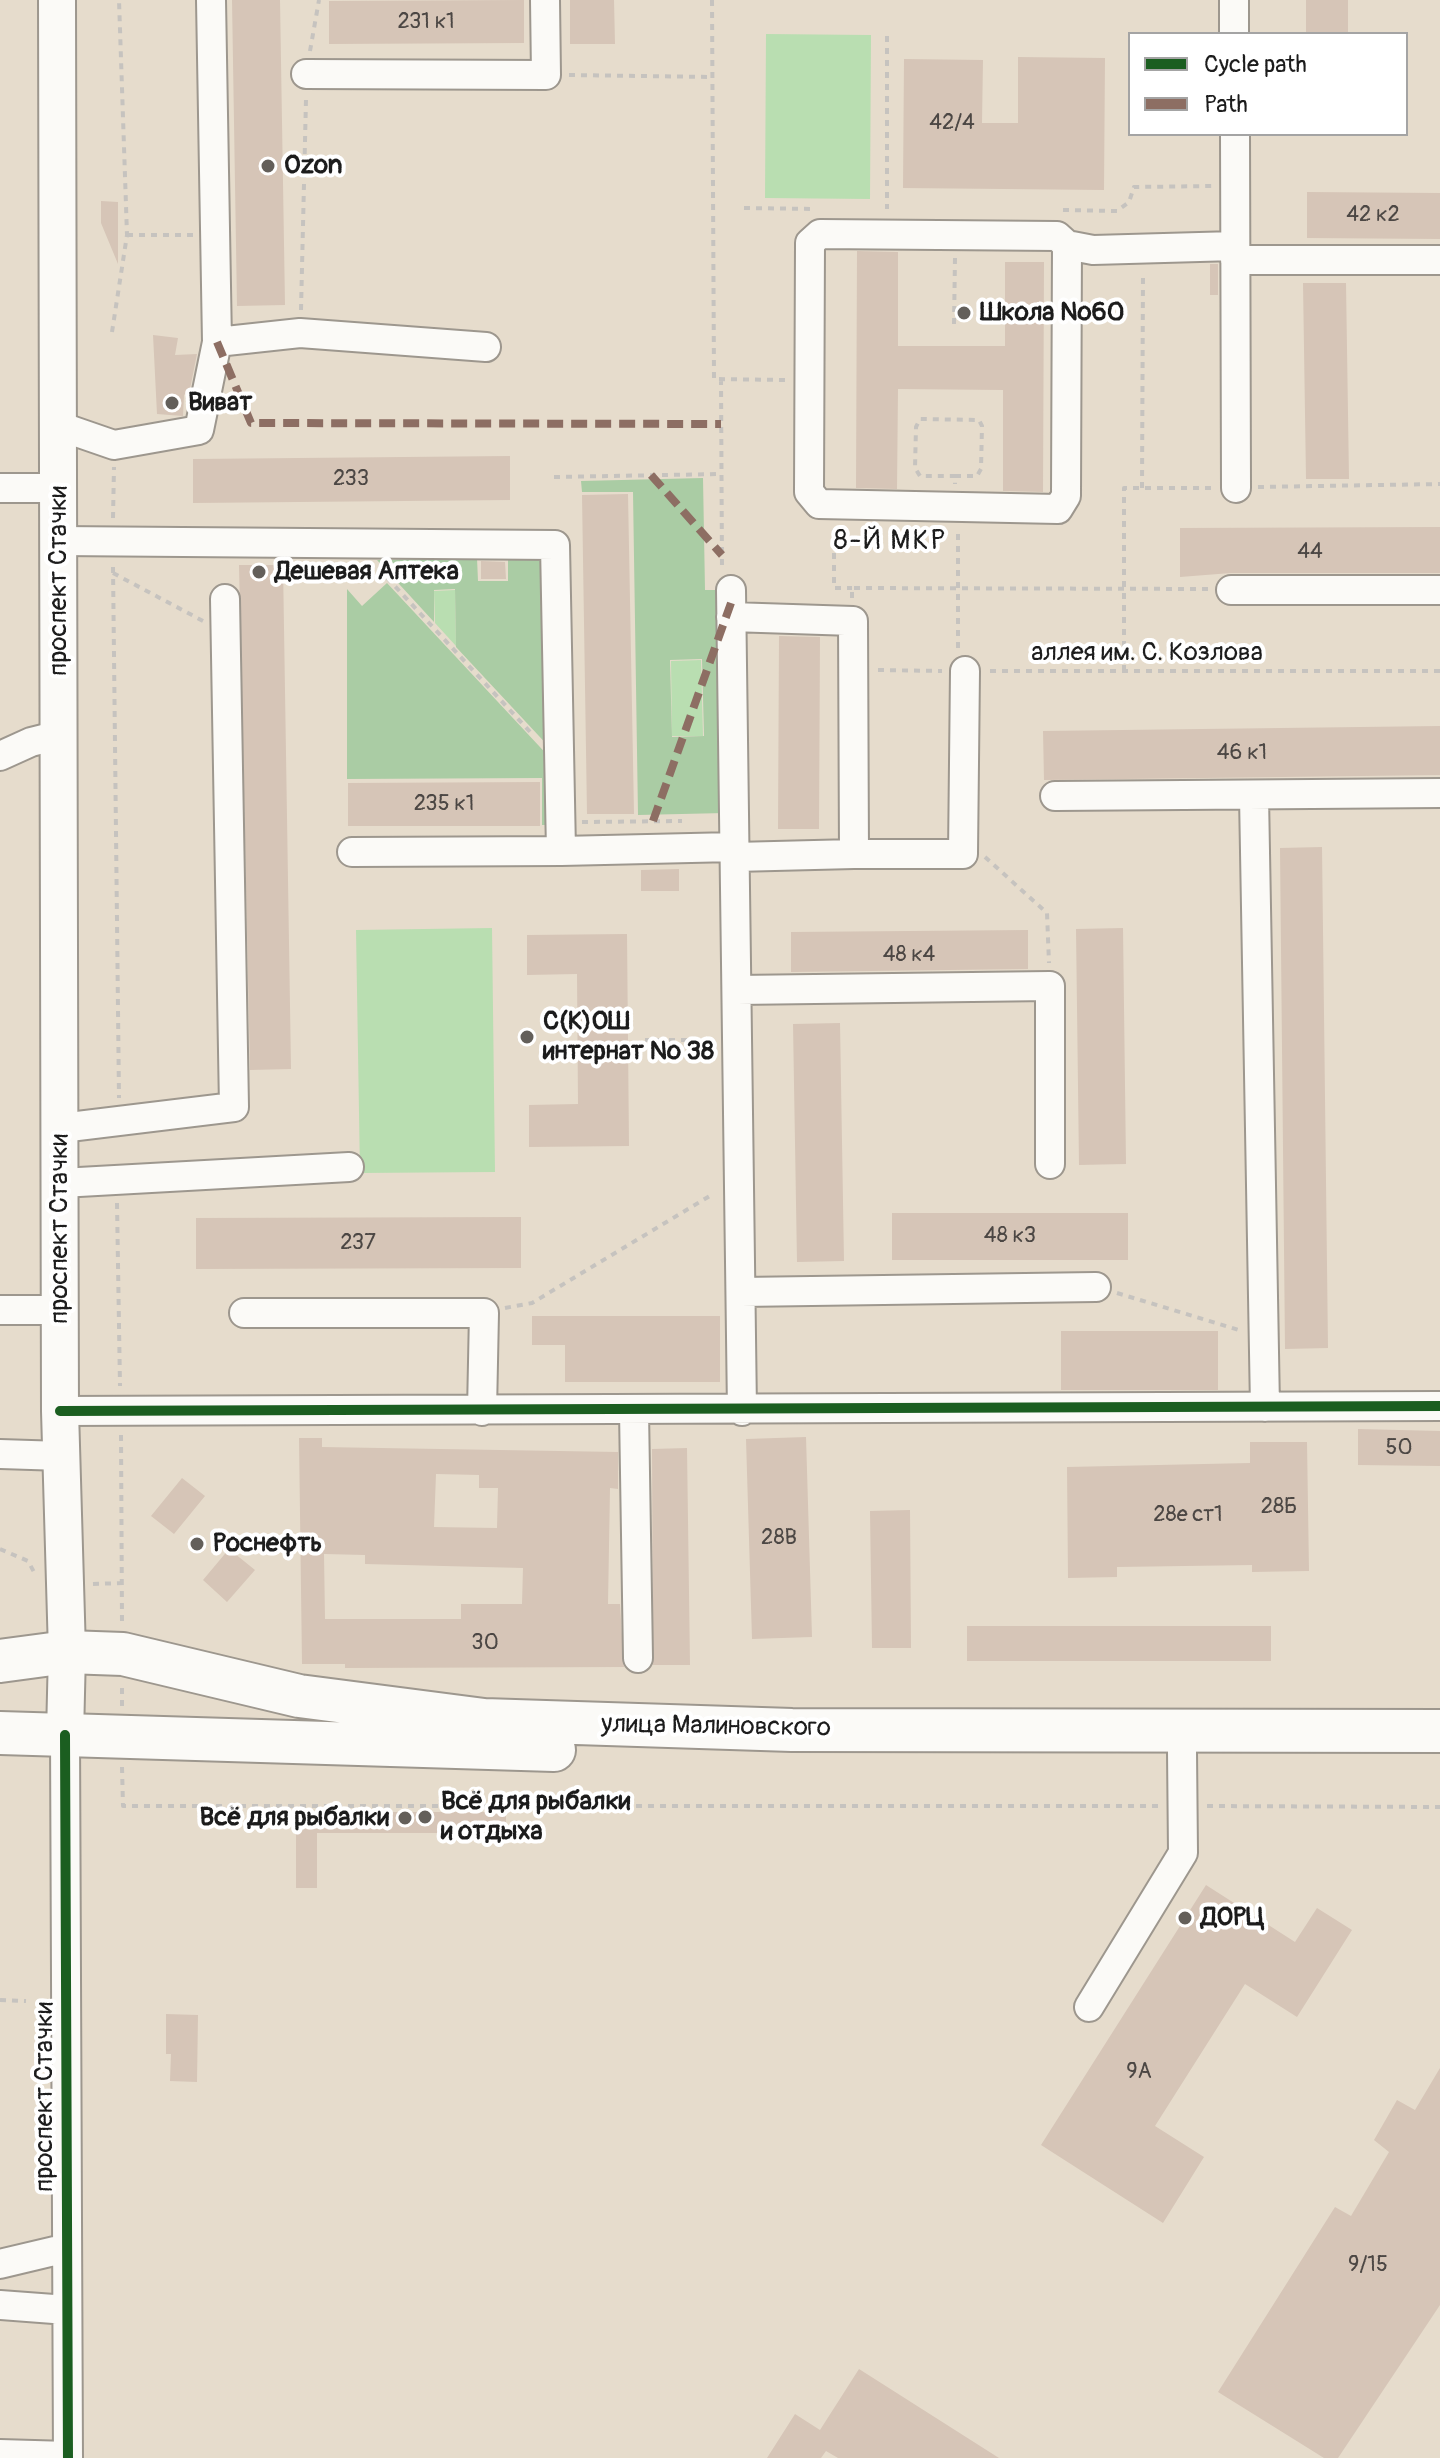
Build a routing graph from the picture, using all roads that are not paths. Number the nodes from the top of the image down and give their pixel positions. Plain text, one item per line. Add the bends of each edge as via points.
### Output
1 (57, 0) edge
2 (211, 0) edge
3 (545, 0) edge
4 (1234, 0) edge
5 (1234, 32) edge
6 (306, 74) road end
7 (1235, 136) edge
8 (1067, 245) junction
9 (1235, 253) junction
10 (1440, 260) edge
11 (217, 342) junction
12 (486, 347) dead end
13 (59, 426) junction
14 (0, 488) edge
15 (59, 488) junction
16 (1236, 488) road end
17 (59, 541) junction
18 (1231, 590) road end
19 (1440, 590) edge
20 (225, 599) dead end
21 (965, 671) road end
22 (59, 735) junction
23 (0, 756) edge
24 (1440, 793) edge
25 (1055, 796) dead end
26 (1254, 796) junction
27 (560, 837) junction
28 (734, 841) junction
29 (352, 852) dead end
30 (854, 854) junction
31 (737, 990) junction
32 (61, 1128) junction
33 (1050, 1164) dead end
34 (349, 1167) dead end
35 (61, 1183) junction
36 (1096, 1287) road end
37 (741, 1292) junction
38 (0, 1310) edge
39 (60, 1310) junction
40 (244, 1313) dead end
41 (1440, 1406) edge
42 (1265, 1407) junction
43 (60, 1411) junction
44 (482, 1411) junction
45 (634, 1411) junction
46 (742, 1411) junction
47 (0, 1454) edge
48 (62, 1456) junction
49 (67, 1652) junction
50 (638, 1658) dead end
51 (0, 1661) edge
52 (1440, 1731) edge
53 (0, 1733) edge
54 (65, 1735) junction
55 (1182, 1751) junction
56 (1440, 1756) edge
57 (1089, 2007) dead end
58 (67, 2248) junction
59 (0, 2264) edge
60 (0, 2305) edge
61 (67, 2310) junction
62 (0, 2454) edge
63 (68, 2457) edge

1 - 13 main road, проспект Стачки
2 - 11 street
3 - 6 street via 546,75
4 - 5 street
7 - 9 street
8 - 8 street via 1066,496 1058,509 819,504 809,492 810,243 820,234 1057,236
8 - 9 street
9 - 10 street
9 - 16 street
11 - 12 street via 300,333
11 - 13 street via 199,430 114,445
13 - 15 main road, проспект Стачки
14 - 15 street
15 - 17 main road, проспект Стачки
17 - 22 main road, проспект Стачки
17 - 27 street via 555,545
18 - 19 street
20 - 32 street via 234,1107
21 - 30 street via 963,854
22 - 23 street
22 - 32 main road, проспект Стачки
24 - 26 street
25 - 26 street
26 - 42 street
27 - 28 street
27 - 29 street
28 - 30 street
28 - 30 street via 731,603 853,621
28 - 31 street
31 - 33 street via 1050,986
31 - 37 street
32 - 35 main road, проспект Стачки
34 - 35 street
35 - 39 main road, проспект Стачки
36 - 37 street
37 - 46 street
38 - 39 street
39 - 43 main road, проспект Стачки
40 - 44 street via 484,1313
41 - 42 street
42 - 46 street
43 - 44 street
43 - 48 main road, проспект Стачки
44 - 45 street
45 - 46 street
45 - 50 street
47 - 48 street
48 - 49 main road, проспект Стачки
49 - 51 highway, улица Малиновского
49 - 52 highway, улица Малиновского via 123,1654 299,1696 484,1720 792,1730
49 - 54 main road, проспект Стачки
53 - 54 highway, улица Малиновского
54 - 55 highway, улица Малиновского via 484,1750
54 - 58 street, проспект Стачки
55 - 56 highway, улица Малиновского
55 - 57 street via 1183,1853
58 - 59 street
58 - 61 street, проспект Стачки
60 - 61 street
61 - 63 street, проспект Стачки
62 - 63 street

